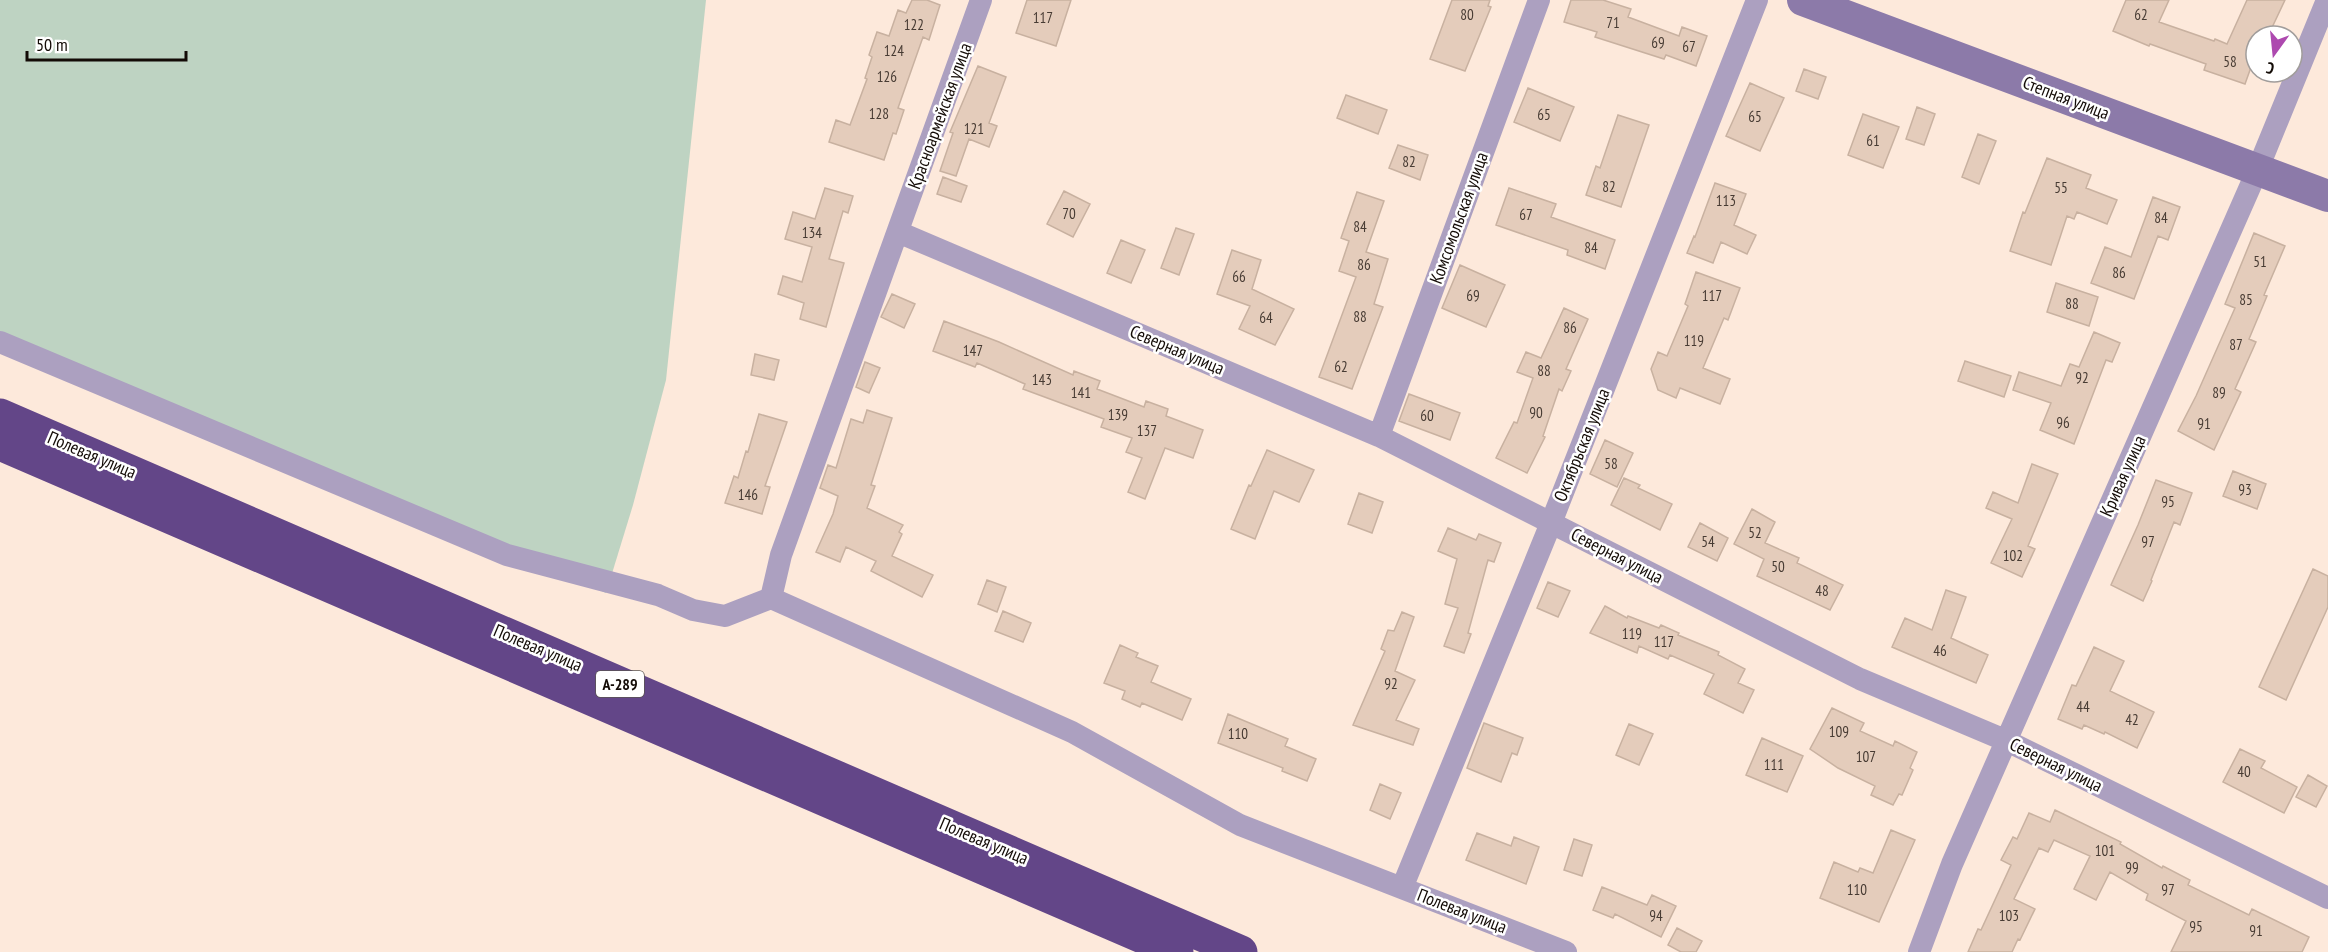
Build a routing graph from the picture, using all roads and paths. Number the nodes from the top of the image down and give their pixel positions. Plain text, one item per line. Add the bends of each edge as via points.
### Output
1 (981, 0) edge
2 (1539, 0) edge
3 (1757, 0) edge
4 (1803, 0) edge
5 (2327, 0) edge
6 (2258, 171) junction
7 (2328, 196) edge
8 (898, 232) junction
9 (0, 342) edge
10 (0, 415) edge
11 (1379, 436) junction
12 (0, 444) edge
13 (1551, 523) junction
14 (771, 598) junction
15 (2007, 741) junction
16 (1402, 888) junction
17 (2328, 898) edge
18 (1177, 952) edge
19 (1241, 952) edge
20 (1566, 952) edge
21 (1919, 952) edge

1 - 8 street, Красноармейская улица
2 - 11 street, Комсомольская улица
3 - 13 street, Октябрьская улица
4 - 6 main road, Степная улица
5 - 6 street, Кривая улица
6 - 7 main road, Степная улица
6 - 15 street, Кривая улица
8 - 11 street, Северная улица
8 - 14 street, Красноармейская улица via 781,555
9 - 14 street via 507,555 725,616
10 - 19 highway, Полевая улица / А-289
11 - 13 street, Северная улица
12 - 18 highway, Полевая улица / А-289
13 - 15 street, Северная улица via 1860,679
13 - 16 street, Октябрьская улица
14 - 16 street, Полевая улица via 1072,732 1240,825
15 - 17 street, Северная улица
15 - 21 street, Кривая улица via 1952,864
16 - 20 street, Полевая улица

